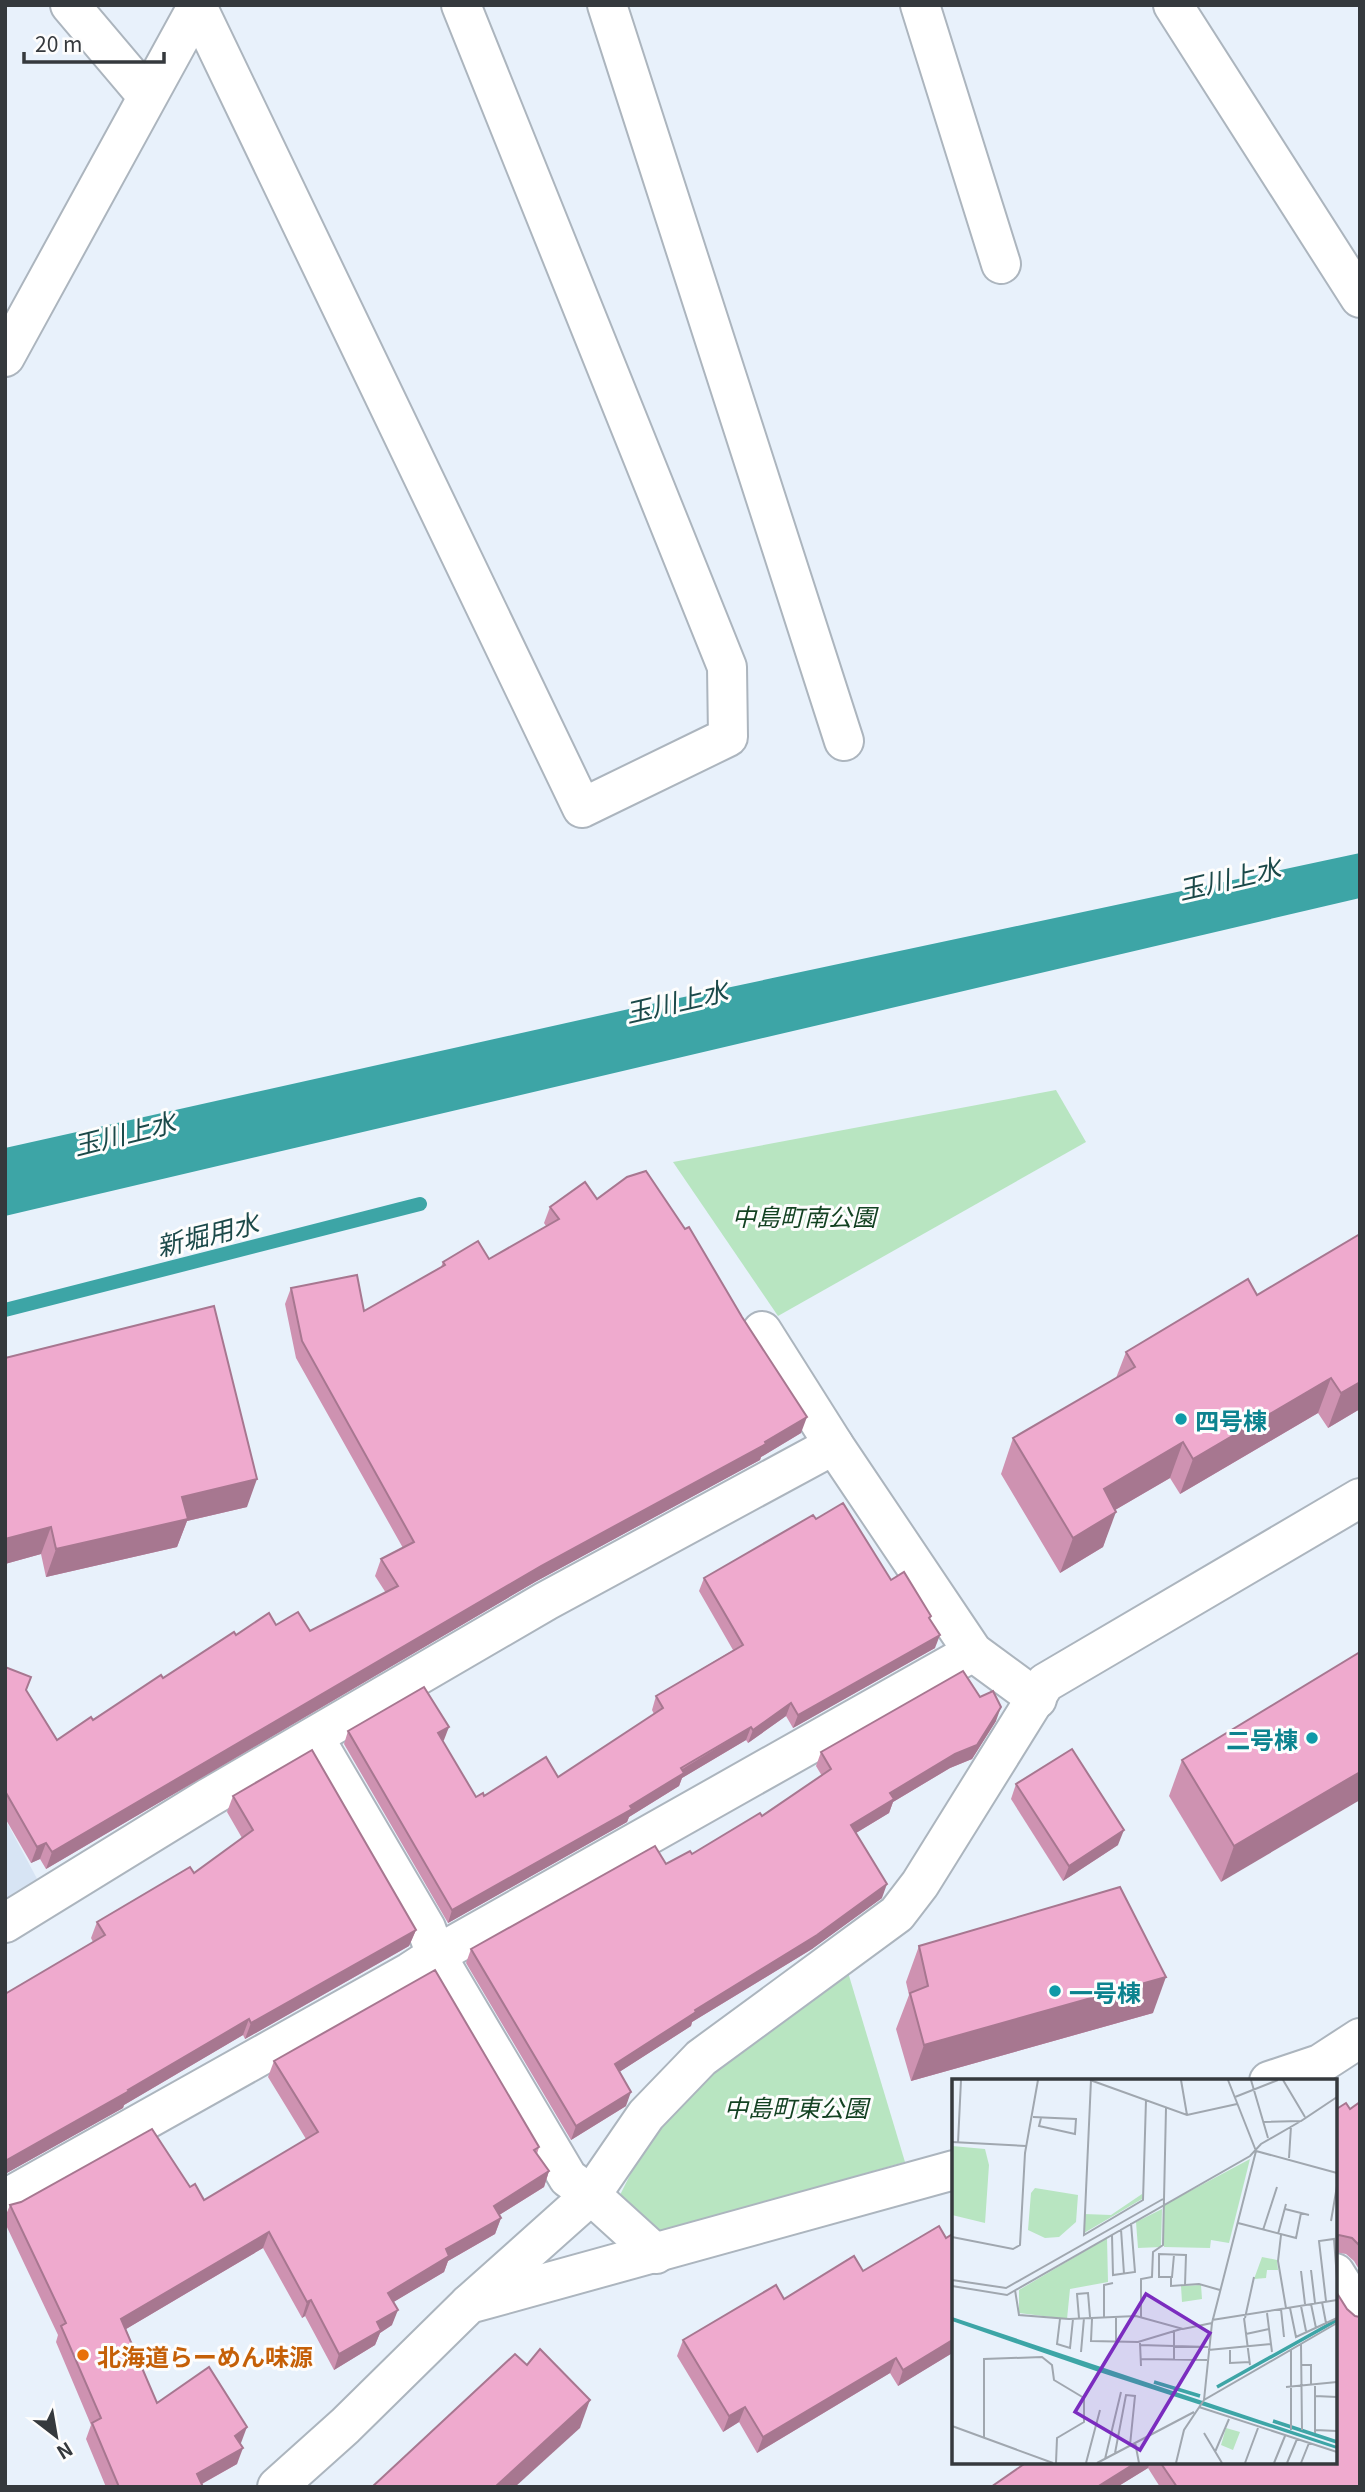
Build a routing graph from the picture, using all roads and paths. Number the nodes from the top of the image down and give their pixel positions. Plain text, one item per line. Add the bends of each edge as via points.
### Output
1 (70, 5) edge
2 (461, 5) edge
3 (607, 5) edge
4 (920, 5) edge
5 (1173, 5) edge
6 (198, 6) edge
7 (147, 96) junction
8 (1001, 264) dead end
9 (1360, 298) edge
10 (5, 356) edge
11 (844, 741) dead end
12 (762, 1331) dead end
13 (834, 1445) junction
14 (1360, 1498) edge
15 (973, 1652) junction
16 (1037, 1699) junction
17 (314, 1737) junction
18 (5, 1923) edge
19 (436, 1955) junction
20 (1360, 2038) edge
21 (1275, 2079) edge
22 (952, 2171) edge
23 (591, 2195) junction
24 (5, 2199) edge
25 (656, 2254) junction
26 (1337, 2276) edge
27 (469, 2304) junction
28 (1360, 2313) edge
29 (277, 2487) edge

1 - 7 street
2 - 6 street via 727,667 728,737 582,808
3 - 11 street
4 - 8 street
5 - 9 street
6 - 7 street
7 - 10 street
12 - 13 street
13 - 15 street
13 - 17 street via 546,1601
14 - 16 street via 1045,1683
15 - 16 street
15 - 19 street
16 - 23 street via 897,1914 701,2058 646,2115
17 - 18 street
17 - 19 street via 426,1928
19 - 23 street via 568,2178
19 - 24 street
20 - 21 street via 1320,2064
22 - 25 street
23 - 25 street
23 - 27 street
25 - 27 street
26 - 28 street
27 - 29 street

